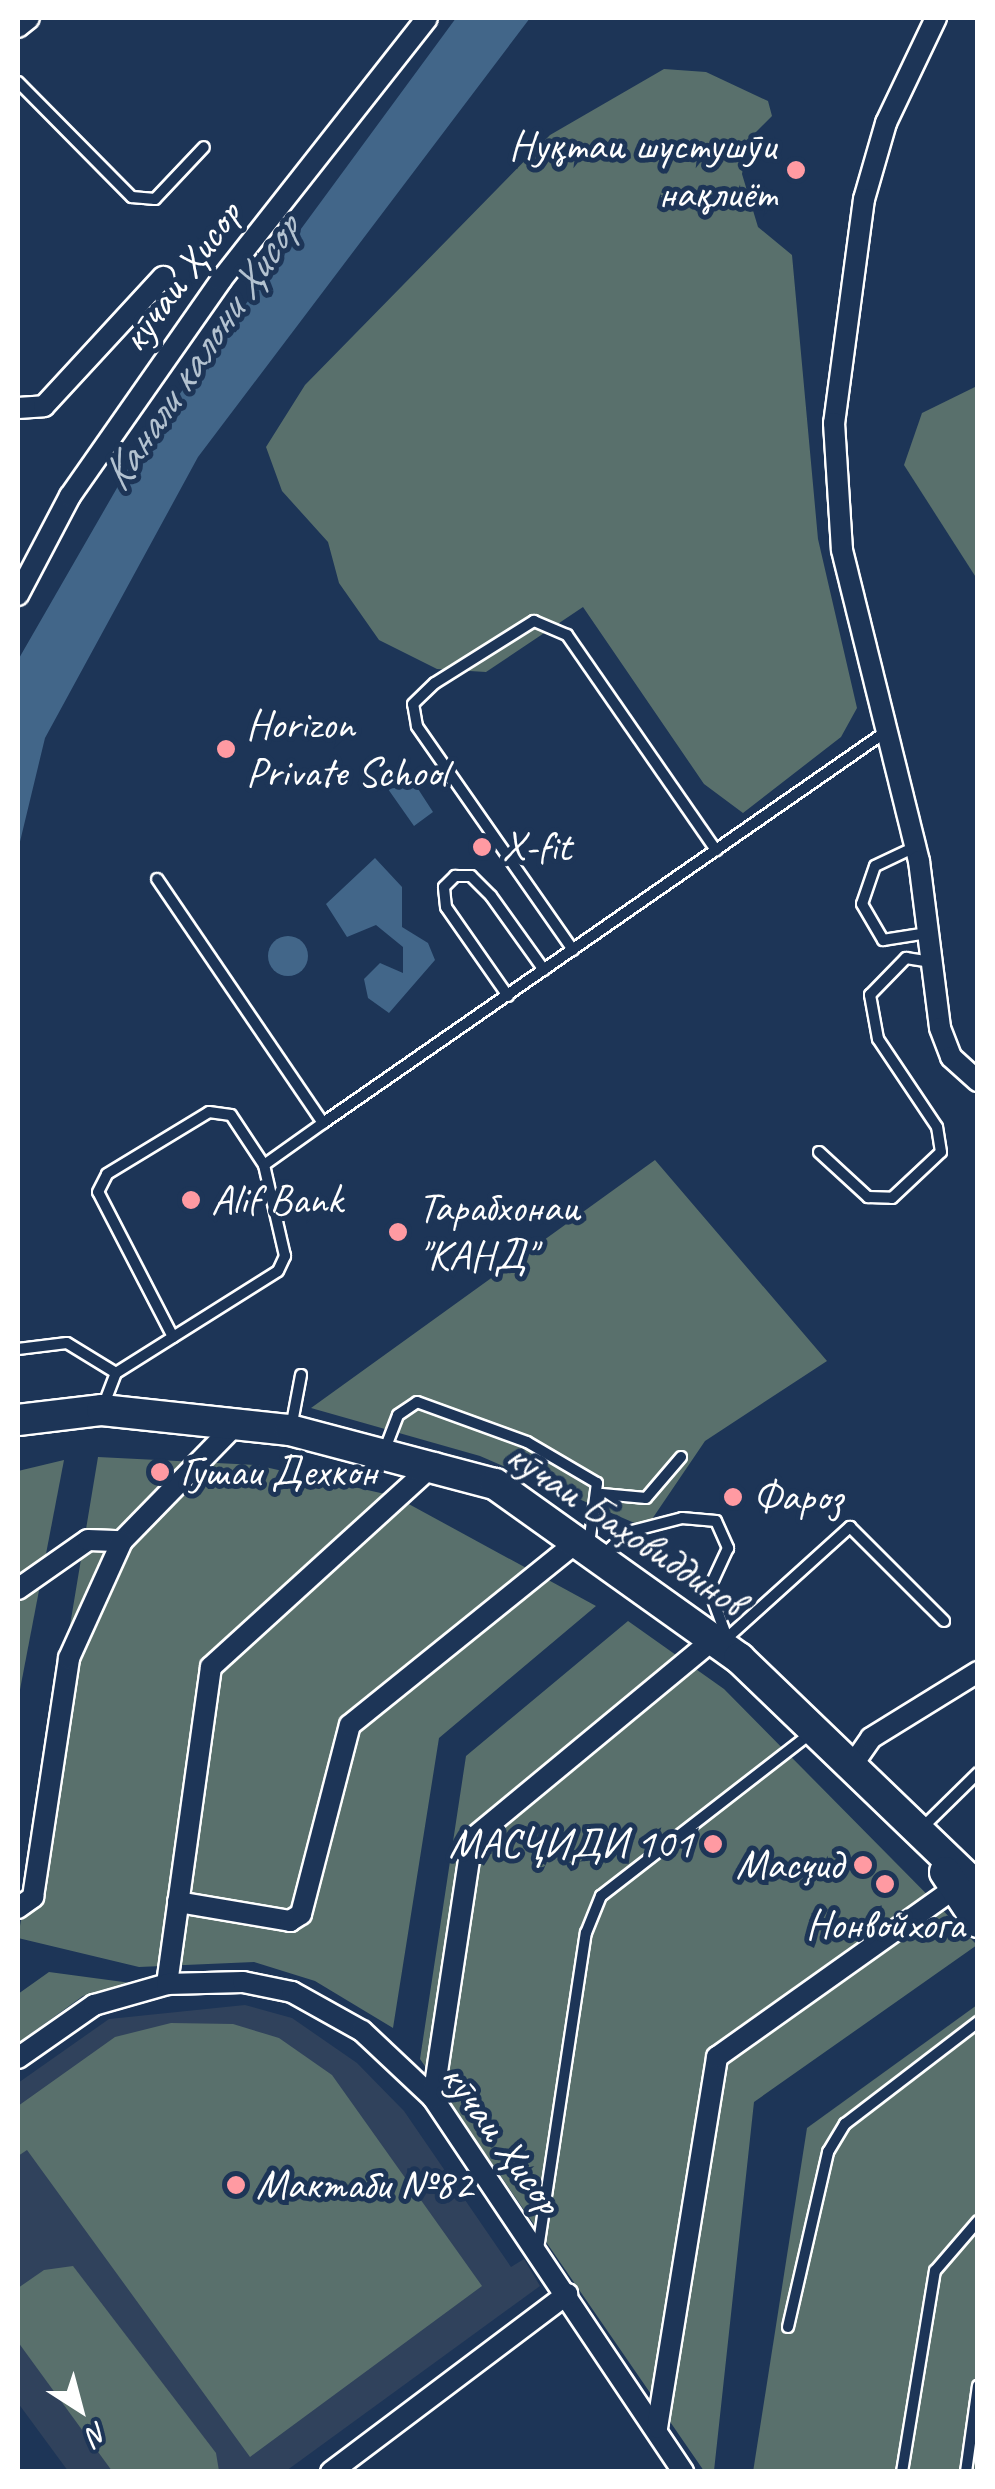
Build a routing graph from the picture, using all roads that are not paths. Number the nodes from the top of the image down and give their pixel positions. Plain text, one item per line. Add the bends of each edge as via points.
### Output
1 (29, 18) edge
2 (428, 18) edge
3 (936, 18) edge
4 (18, 27) edge
5 (18, 82) edge
6 (204, 147) dead end
7 (162, 277) dead end
8 (18, 408) edge
9 (18, 596) edge
10 (884, 733) junction
11 (915, 846) junction
12 (716, 850) junction
13 (157, 879) dead end
14 (928, 933) junction
15 (572, 950) junction
16 (930, 962) junction
17 (544, 970) junction
18 (508, 996) junction
19 (978, 1081) edge
20 (323, 1123) junction
21 (819, 1152) dead end
22 (264, 1165) junction
23 (174, 1338) junction
24 (18, 1349) edge
25 (116, 1373) junction
26 (301, 1375) dead end
27 (102, 1410) junction
28 (18, 1420) edge
29 (236, 1424) junction
30 (290, 1430) junction
31 (384, 1450) junction
32 (682, 1457) dead end
33 (434, 1464) junction
34 (602, 1494) junction
35 (122, 1541) junction
36 (589, 1548) junction
37 (18, 1588) edge
38 (944, 1621) dead end
39 (727, 1645) junction
40 (978, 1672) edge
41 (818, 1728) junction
42 (853, 1764) junction
43 (978, 1773) edge
44 (919, 1832) junction
45 (978, 1865) edge
46 (966, 1888) edge
47 (178, 1902) junction
48 (18, 1908) edge
49 (978, 1922) edge
50 (167, 1984) junction
51 (978, 2022) edge
52 (18, 2058) edge
53 (433, 2098) junction
54 (978, 2221) edge
55 (538, 2251) junction
56 (568, 2294) junction
57 (788, 2327) dead end
58 (978, 2386) edge
59 (658, 2428) junction
60 (331, 2472) edge
61 (683, 2472) edge
62 (902, 2472) edge
63 (966, 2472) edge

1 - 4 street
2 - 9 street, кӯчаи Ҳисор via 221,280 70,496
3 - 10 street via 886,123 864,199 834,423 842,550
5 - 6 lane via 132,198 155,199
7 - 8 street via 44,406
10 - 11 street
10 - 12 lane
11 - 14 street
11 - 14 lane via 875,866 862,904 883,940
12 - 15 lane
12 - 15 lane via 567,635 534,621 435,683 414,704 417,726
13 - 20 lane
14 - 16 street
15 - 17 lane
16 - 19 street via 946,1042
16 - 21 lane via 906,958 870,995 878,1039 938,1127 941,1152 892,1198 868,1197
17 - 18 lane
17 - 18 lane via 491,896 470,876 455,876 446,906
18 - 20 lane
20 - 22 lane
22 - 23 lane via 285,1256 278,1271
22 - 23 lane via 231,1116 208,1112 106,1174 98,1192
23 - 25 lane
24 - 25 lane via 67,1344
25 - 27 lane
26 - 30 lane
27 - 28 street, кӯчаи Баҳовиддинов
27 - 29 street, кӯчаи Баҳовиддинов
29 - 30 street, кӯчаи Баҳовиддинов
29 - 35 street
30 - 31 street, кӯчаи Баҳовиддинов
31 - 33 street, кӯчаи Баҳовиддинов
31 - 34 lane via 398,1415 418,1402 527,1442
32 - 34 lane via 646,1498
33 - 36 street, кӯчаи Баҳовиддинов via 496,1484
33 - 47 street via 211,1667
34 - 36 lane
35 - 37 street via 88,1540
35 - 48 street via 69,1658 33,1897
36 - 39 street, кӯчаи Баҳовиддинов
36 - 39 lane via 682,1518 716,1522 728,1548 709,1590
36 - 47 street via 350,1724 302,1914 290,1921
38 - 39 lane via 850,1527
39 - 41 street, кӯчаи Баҳовиддинов
39 - 53 street via 472,1839
40 - 42 street via 871,1738
41 - 42 street, кӯчаи Баҳовиддинов
41 - 55 lane via 601,1896 586,1933
42 - 44 street, кӯчаи Баҳовиддинов
43 - 44 lane
44 - 45 street
44 - 46 street
46 - 49 street
46 - 59 street via 717,2057
47 - 50 street
50 - 52 street, кӯчаи Ҳисор via 94,2006
50 - 53 street, кӯчаи Ҳисор via 243,1982 292,1992 362,2031
51 - 57 lane via 846,2124 828,2152
53 - 55 street, кӯчаи Ҳисор
54 - 62 lane via 935,2272
55 - 56 street, кӯчаи Ҳисор
56 - 59 street, кӯчаи Ҳисор
56 - 60 street
58 - 63 lane
59 - 61 street, кӯчаи Ҳисор

